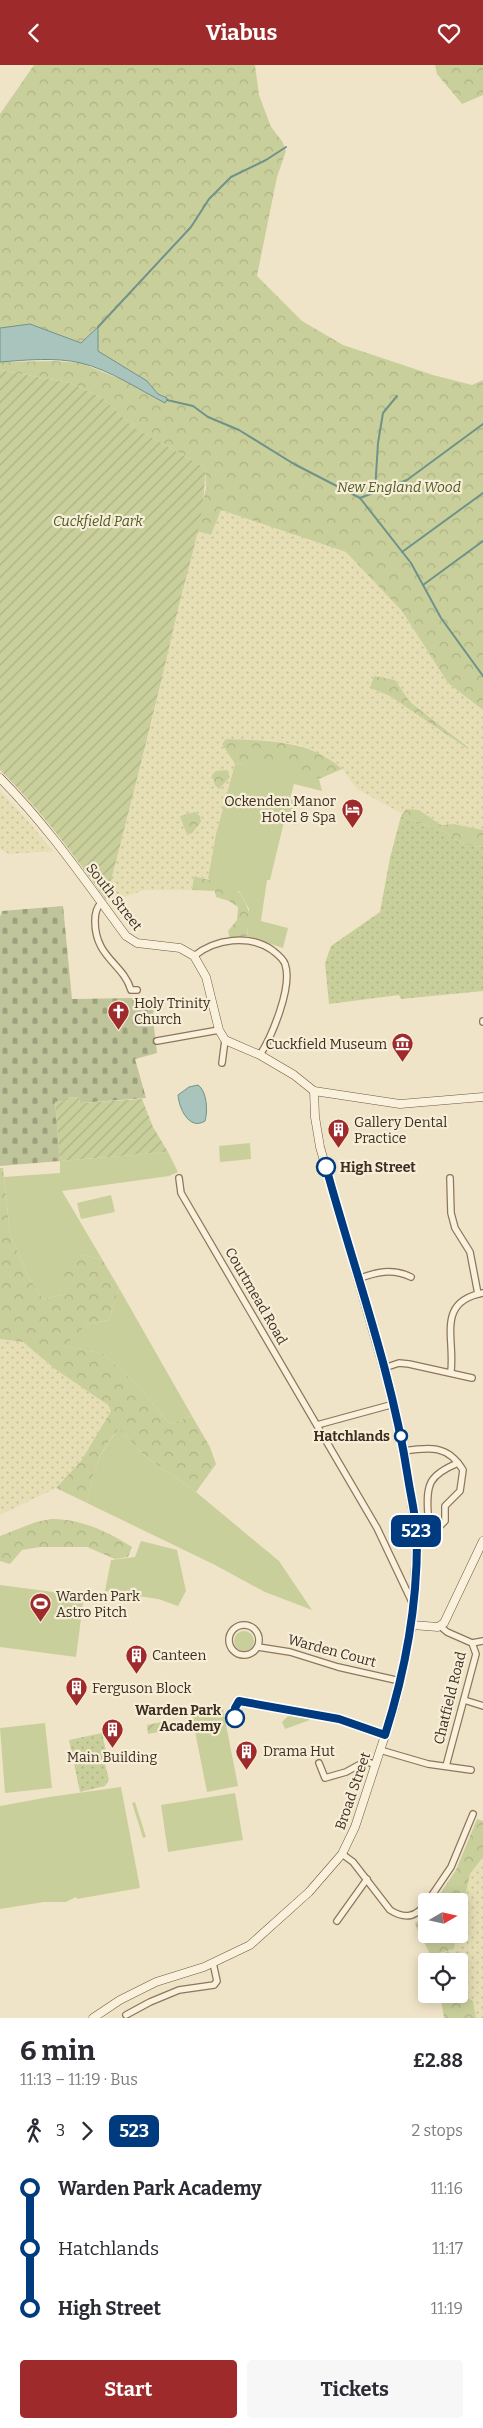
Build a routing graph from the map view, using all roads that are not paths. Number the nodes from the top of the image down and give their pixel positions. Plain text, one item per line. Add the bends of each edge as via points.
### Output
1 (0, 778) edge
2 (101, 903) junction
3 (194, 956) junction
4 (137, 991) dead end
5 (219, 1029) junction
6 (225, 1040) junction
7 (158, 1041) dead end
8 (260, 1055) junction
9 (222, 1063) dead end
10 (314, 1091) junction
11 (483, 1097) edge
12 (178, 1178) dead end
13 (450, 1178) dead end
14 (411, 1277) dead end
15 (358, 1279) junction
16 (481, 1294) edge
17 (384, 1368) junction
18 (451, 1371) junction
19 (472, 1378) dead end
20 (394, 1404) junction
21 (317, 1425) junction
22 (404, 1451) junction
23 (458, 1463) junction
24 (428, 1514) dead end
25 (436, 1530) dead end
26 (483, 1541) edge
27 (413, 1604) junction
28 (412, 1625) junction
29 (440, 1626) junction
30 (483, 1641) edge
31 (472, 1643) junction
32 (258, 1647) junction
33 (400, 1681) junction
34 (464, 1700) junction
35 (483, 1705) edge
36 (380, 1749) junction
37 (319, 1763) dead end
38 (375, 1765) junction
39 (446, 1765) junction
40 (471, 1770) dead end
41 (473, 1814) dead end
42 (342, 1854) junction
43 (367, 1879) junction
44 (433, 1893) edge
45 (418, 1912) edge
46 (336, 1921) dead end
47 (213, 1963) junction
48 (126, 2015) dead end
49 (93, 2018) edge

1 - 2 main road, South Street via 53,839
2 - 3 main road, South Street via 130,940 180,949
2 - 4 street via 95,915 99,941 108,958
3 - 5 main road via 206,977
3 - 8 street via 202,950 239,939 269,948 285,963 285,988 276,1027
5 - 6 main road
5 - 7 street
6 - 8 main road
6 - 9 street
8 - 10 main road
10 - 11 main road via 400,1104
10 - 15 main road, Broad Street via 314,1117 320,1147
12 - 21 street, Courtmead Road via 181,1193
13 - 16 street via 450,1213 470,1252
14 - 15 street via 386,1271
15 - 17 main road, Broad Street
16 - 18 street via 460,1303 452,1316
17 - 18 street via 409,1363
17 - 20 main road, Broad Street
18 - 19 street
20 - 21 street
20 - 22 main road, Broad Street
21 - 27 street, Courtmead Road via 377,1528
22 - 23 street via 435,1448
22 - 27 main road, Broad Street via 417,1540
23 - 24 street via 439,1472 433,1479 428,1493
23 - 25 street via 463,1470 462,1486 445,1506 445,1521
26 - 29 main road via 447,1618
27 - 28 main road, Broad Street
28 - 29 main road
28 - 33 main road, Broad Street
29 - 31 street, Chatfield Road
30 - 31 street
31 - 34 street, Chatfield Road via 476,1654
32 - 32 street, Warden Court via 251,1654 241,1655 232,1650 229,1636 235,1628 249,1625 259,1636
32 - 33 street, Warden Court via 290,1652
33 - 36 main road, Broad Street
34 - 35 street
34 - 39 street, Chatfield Road
36 - 38 main road, Broad Street
36 - 39 street via 428,1764
37 - 38 street via 325,1778 346,1772 366,1761
38 - 42 main road, Broad Street via 355,1827
39 - 40 street
41 - 44 street via 451,1867
42 - 43 street
42 - 47 main road, Broad Street via 287,1914 250,1945
43 - 45 street via 390,1910 403,1917
43 - 46 street
47 - 48 street via 217,1983 179,1990
47 - 49 main road via 156,1982

